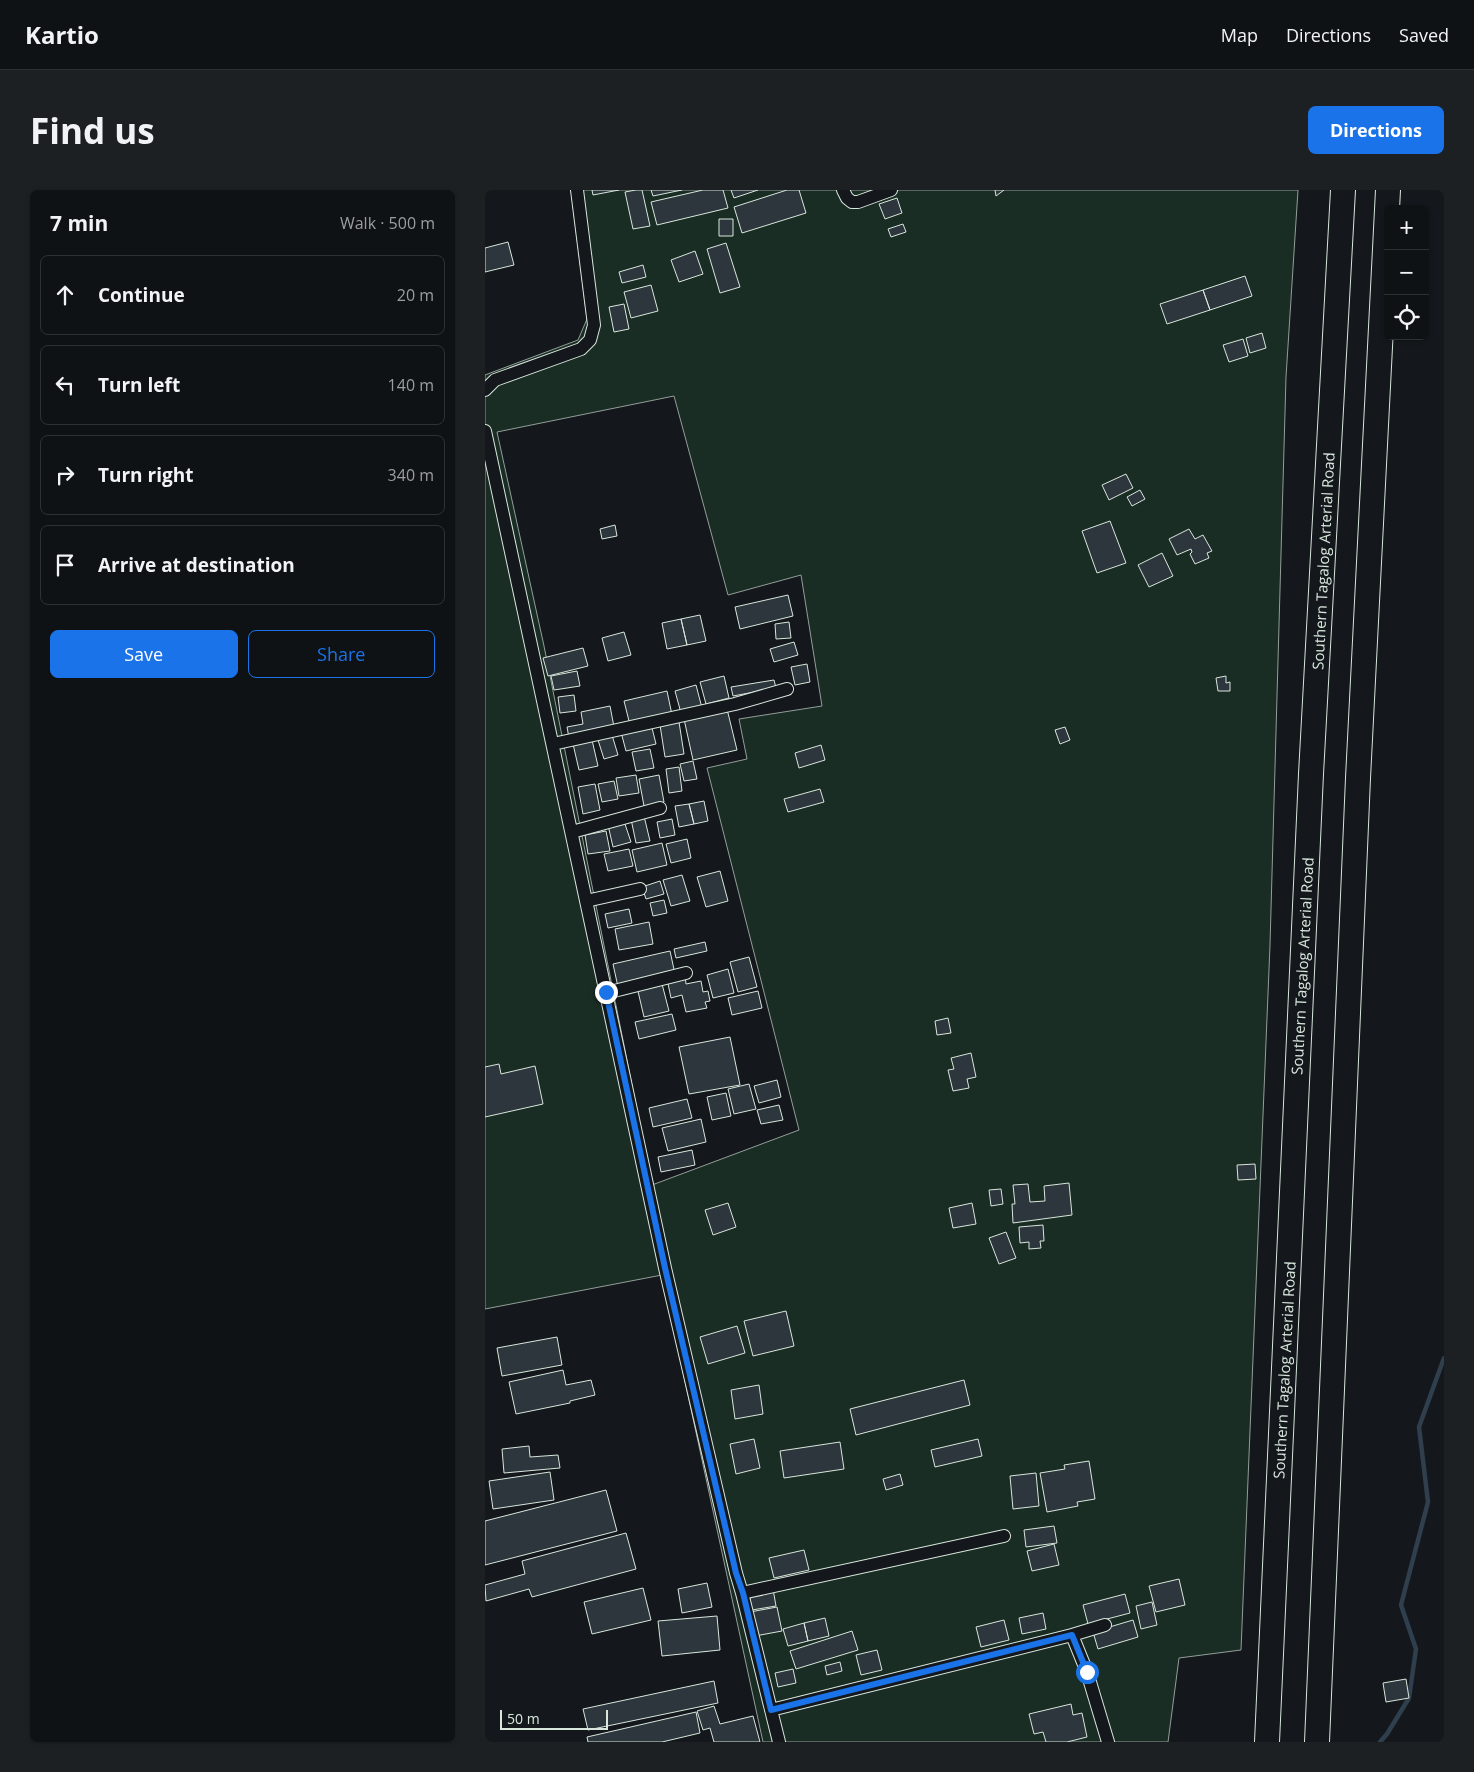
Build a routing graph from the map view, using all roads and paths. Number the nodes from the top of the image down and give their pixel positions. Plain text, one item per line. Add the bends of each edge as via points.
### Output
1 (577, 190) edge
2 (843, 190) edge
3 (891, 190) edge
4 (1343, 190) edge
5 (1388, 190) edge
6 (485, 390) edge
7 (485, 431) edge
8 (787, 689) dead end
9 (553, 744) junction
10 (660, 808) dead end
11 (572, 832) junction
12 (639, 889) dead end
13 (586, 901) junction
14 (685, 973) dead end
15 (606, 992) junction
16 (1004, 1536) dead end
17 (743, 1593) junction
18 (1105, 1625) dead end
19 (1072, 1635) junction
20 (771, 1710) junction
21 (779, 1742) edge
22 (1108, 1742) edge
23 (1267, 1742) edge
24 (1317, 1742) edge

1 - 6 street via 594,325 590,340 581,349 495,380
2 - 3 street via 852,202
4 - 23 highway, Southern Tagalog Arterial Road via 1311,784
5 - 24 highway via 1358,788
7 - 9 street
8 - 9 street via 735,704
9 - 11 street
10 - 11 street
11 - 13 street
12 - 13 street
13 - 15 street
14 - 15 street
15 - 17 street via 665,1268
16 - 17 street
17 - 20 street
18 - 19 street
19 - 20 street
19 - 22 street
20 - 21 street

